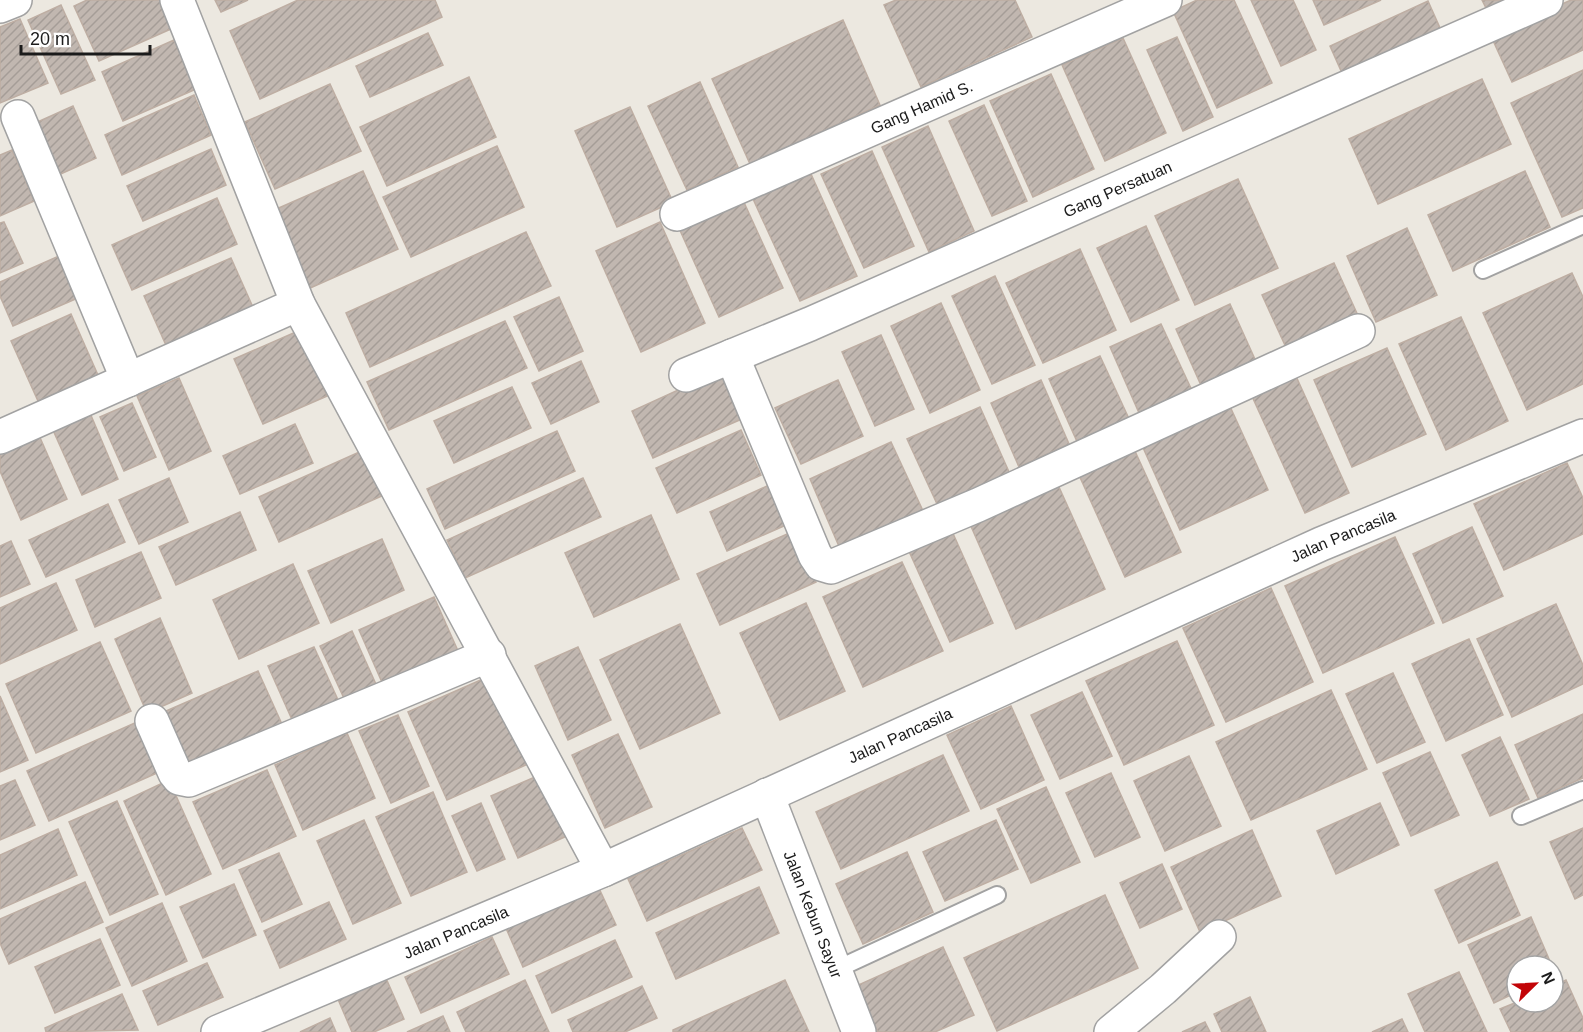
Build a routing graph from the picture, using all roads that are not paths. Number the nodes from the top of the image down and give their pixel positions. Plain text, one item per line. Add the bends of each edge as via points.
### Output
1 (15, 0) edge
2 (177, 0) edge
3 (1166, 0) edge
4 (1546, 0) edge
5 (0, 6) edge
6 (18, 117) dead end
7 (677, 214) dead end
8 (1583, 225) edge
9 (1483, 270) dead end
10 (298, 304) junction
11 (1358, 331) dead end
12 (732, 356) junction
13 (686, 375) dead end
14 (128, 380) junction
15 (1583, 436) edge
16 (0, 437) edge
17 (489, 655) junction
18 (152, 721) dead end
19 (1583, 790) edge
20 (767, 795) junction
21 (1521, 816) dead end
22 (603, 870) junction
23 (997, 895) dead end
24 (1219, 937) dead end
25 (835, 970) junction
26 (218, 1032) edge
27 (859, 1032) edge
28 (1111, 1032) edge

1 - 5 street
2 - 10 street
3 - 7 street, Gang Hamid S.
4 - 12 street, Gang Persatuan
6 - 14 street
8 - 9 lane
10 - 14 street
10 - 17 street
11 - 12 street via 978,505 831,567 821,564 815,555
12 - 13 street, Gang Persatuan
14 - 16 street
15 - 20 street, Jalan Pancasila via 1321,544
17 - 18 street via 189,780 179,778
17 - 22 street
19 - 21 lane
20 - 22 street, Jalan Pancasila
20 - 25 street, Jalan Kebun Sayur
22 - 26 street, Jalan Pancasila
23 - 25 lane
24 - 28 street
25 - 27 street, Jalan Kebun Sayur

